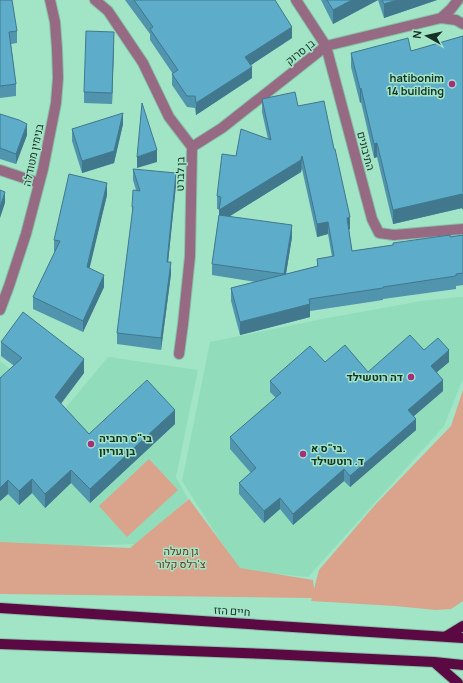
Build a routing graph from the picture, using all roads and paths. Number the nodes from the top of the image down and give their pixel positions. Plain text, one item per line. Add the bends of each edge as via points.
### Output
1 (50, 0) edge
2 (95, 0) edge
3 (296, 0) edge
4 (458, 0) edge
5 (441, 18) junction
6 (463, 24) edge
7 (326, 46) junction
8 (192, 147) junction
9 (0, 170) edge
10 (39, 183) junction
11 (463, 229) edge
12 (0, 310) edge
13 (179, 354) dead end
14 (0, 608) edge
15 (463, 626) edge
16 (445, 637) junction
17 (463, 638) edge
18 (0, 644) edge
19 (434, 662) junction
20 (463, 665) edge
21 (458, 683) edge

1 - 10 street, בנימין מטודלה via 55,22 58,78 56,103
2 - 8 street, בן לברט via 108,11 143,63 170,117
3 - 7 street, התיבונים
4 - 5 street
5 - 6 street via 456,20
5 - 7 street, בן סרוק
7 - 8 street, בן סרוק via 222,128
7 - 11 street, התיבונים via 372,219 379,233 394,235
8 - 13 street, בן לברט via 190,256
9 - 10 street
10 - 12 street, בנימין מטודלה via 26,234
14 - 16 main road, חיים הזז
15 - 16 main road
16 - 17 main road, חיים הזז
18 - 19 main road
19 - 20 main road
19 - 21 main road

